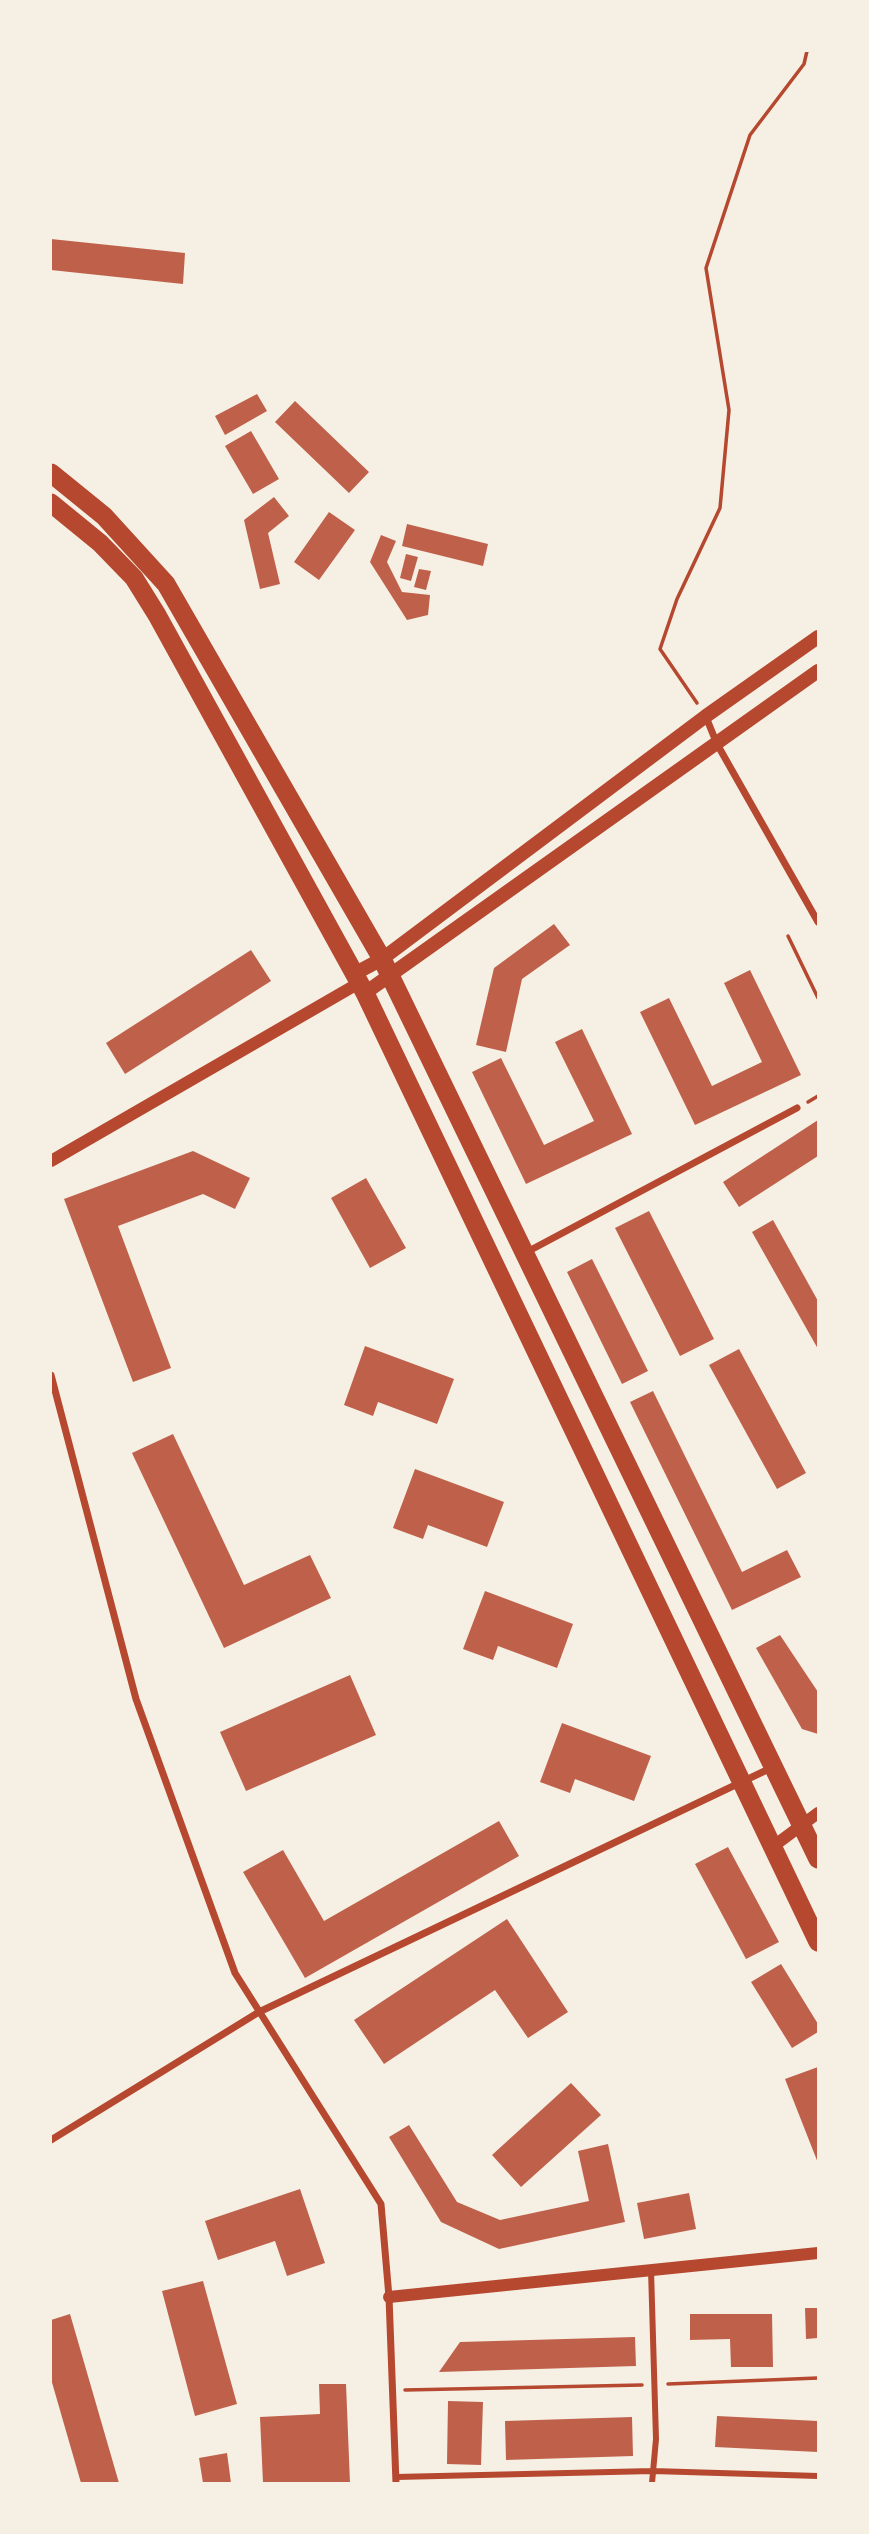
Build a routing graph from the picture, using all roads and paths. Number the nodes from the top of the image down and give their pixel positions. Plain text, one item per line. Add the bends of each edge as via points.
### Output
1 (807, 51) edge
2 (51, 473) edge
3 (51, 503) edge
4 (818, 637) edge
5 (818, 671) edge
6 (706, 716) junction
7 (717, 744) junction
8 (818, 922) edge
9 (788, 936) dead end
10 (382, 959) junction
11 (391, 978) junction
12 (359, 983) junction
13 (818, 998) edge
14 (797, 1108) dead end
15 (51, 1161) edge
16 (525, 1254) junction
17 (51, 1375) edge
18 (774, 1767) junction
19 (741, 1785) junction
20 (818, 1813) edge
21 (803, 1827) junction
22 (771, 1848) junction
23 (818, 1858) edge
24 (818, 1942) edge
25 (259, 2012) junction
26 (51, 2140) edge
27 (818, 2253) edge
28 (651, 2270) junction
29 (390, 2297) junction
30 (818, 2378) edge
31 (654, 2385) junction
32 (393, 2390) junction
33 (653, 2472) junction
34 (818, 2476) edge
35 (396, 2480) edge
36 (652, 2483) edge

1 - 6 path via 804,64 750,135 706,268 729,410 720,508 677,599 660,649
2 - 10 highway via 104,516 166,584
3 - 12 highway via 134,578 158,615
4 - 6 main road
5 - 7 main road
6 - 7 street
6 - 10 main road
7 - 8 street
7 - 11 main road
9 - 13 path
10 - 11 highway
10 - 12 main road
11 - 12 main road
11 - 16 highway
12 - 15 street
12 - 19 highway
14 - 16 street
16 - 18 highway
17 - 25 street via 136,1699 234,1973
18 - 19 street
18 - 21 highway
19 - 22 highway
19 - 25 street
20 - 21 street
21 - 22 street
21 - 23 highway
22 - 24 highway
25 - 26 street
25 - 29 street via 381,2204
27 - 28 street
28 - 29 street
28 - 31 street
29 - 32 street
30 - 31 path
31 - 32 path
31 - 33 street
32 - 35 street
33 - 34 street
33 - 35 street
33 - 36 street

